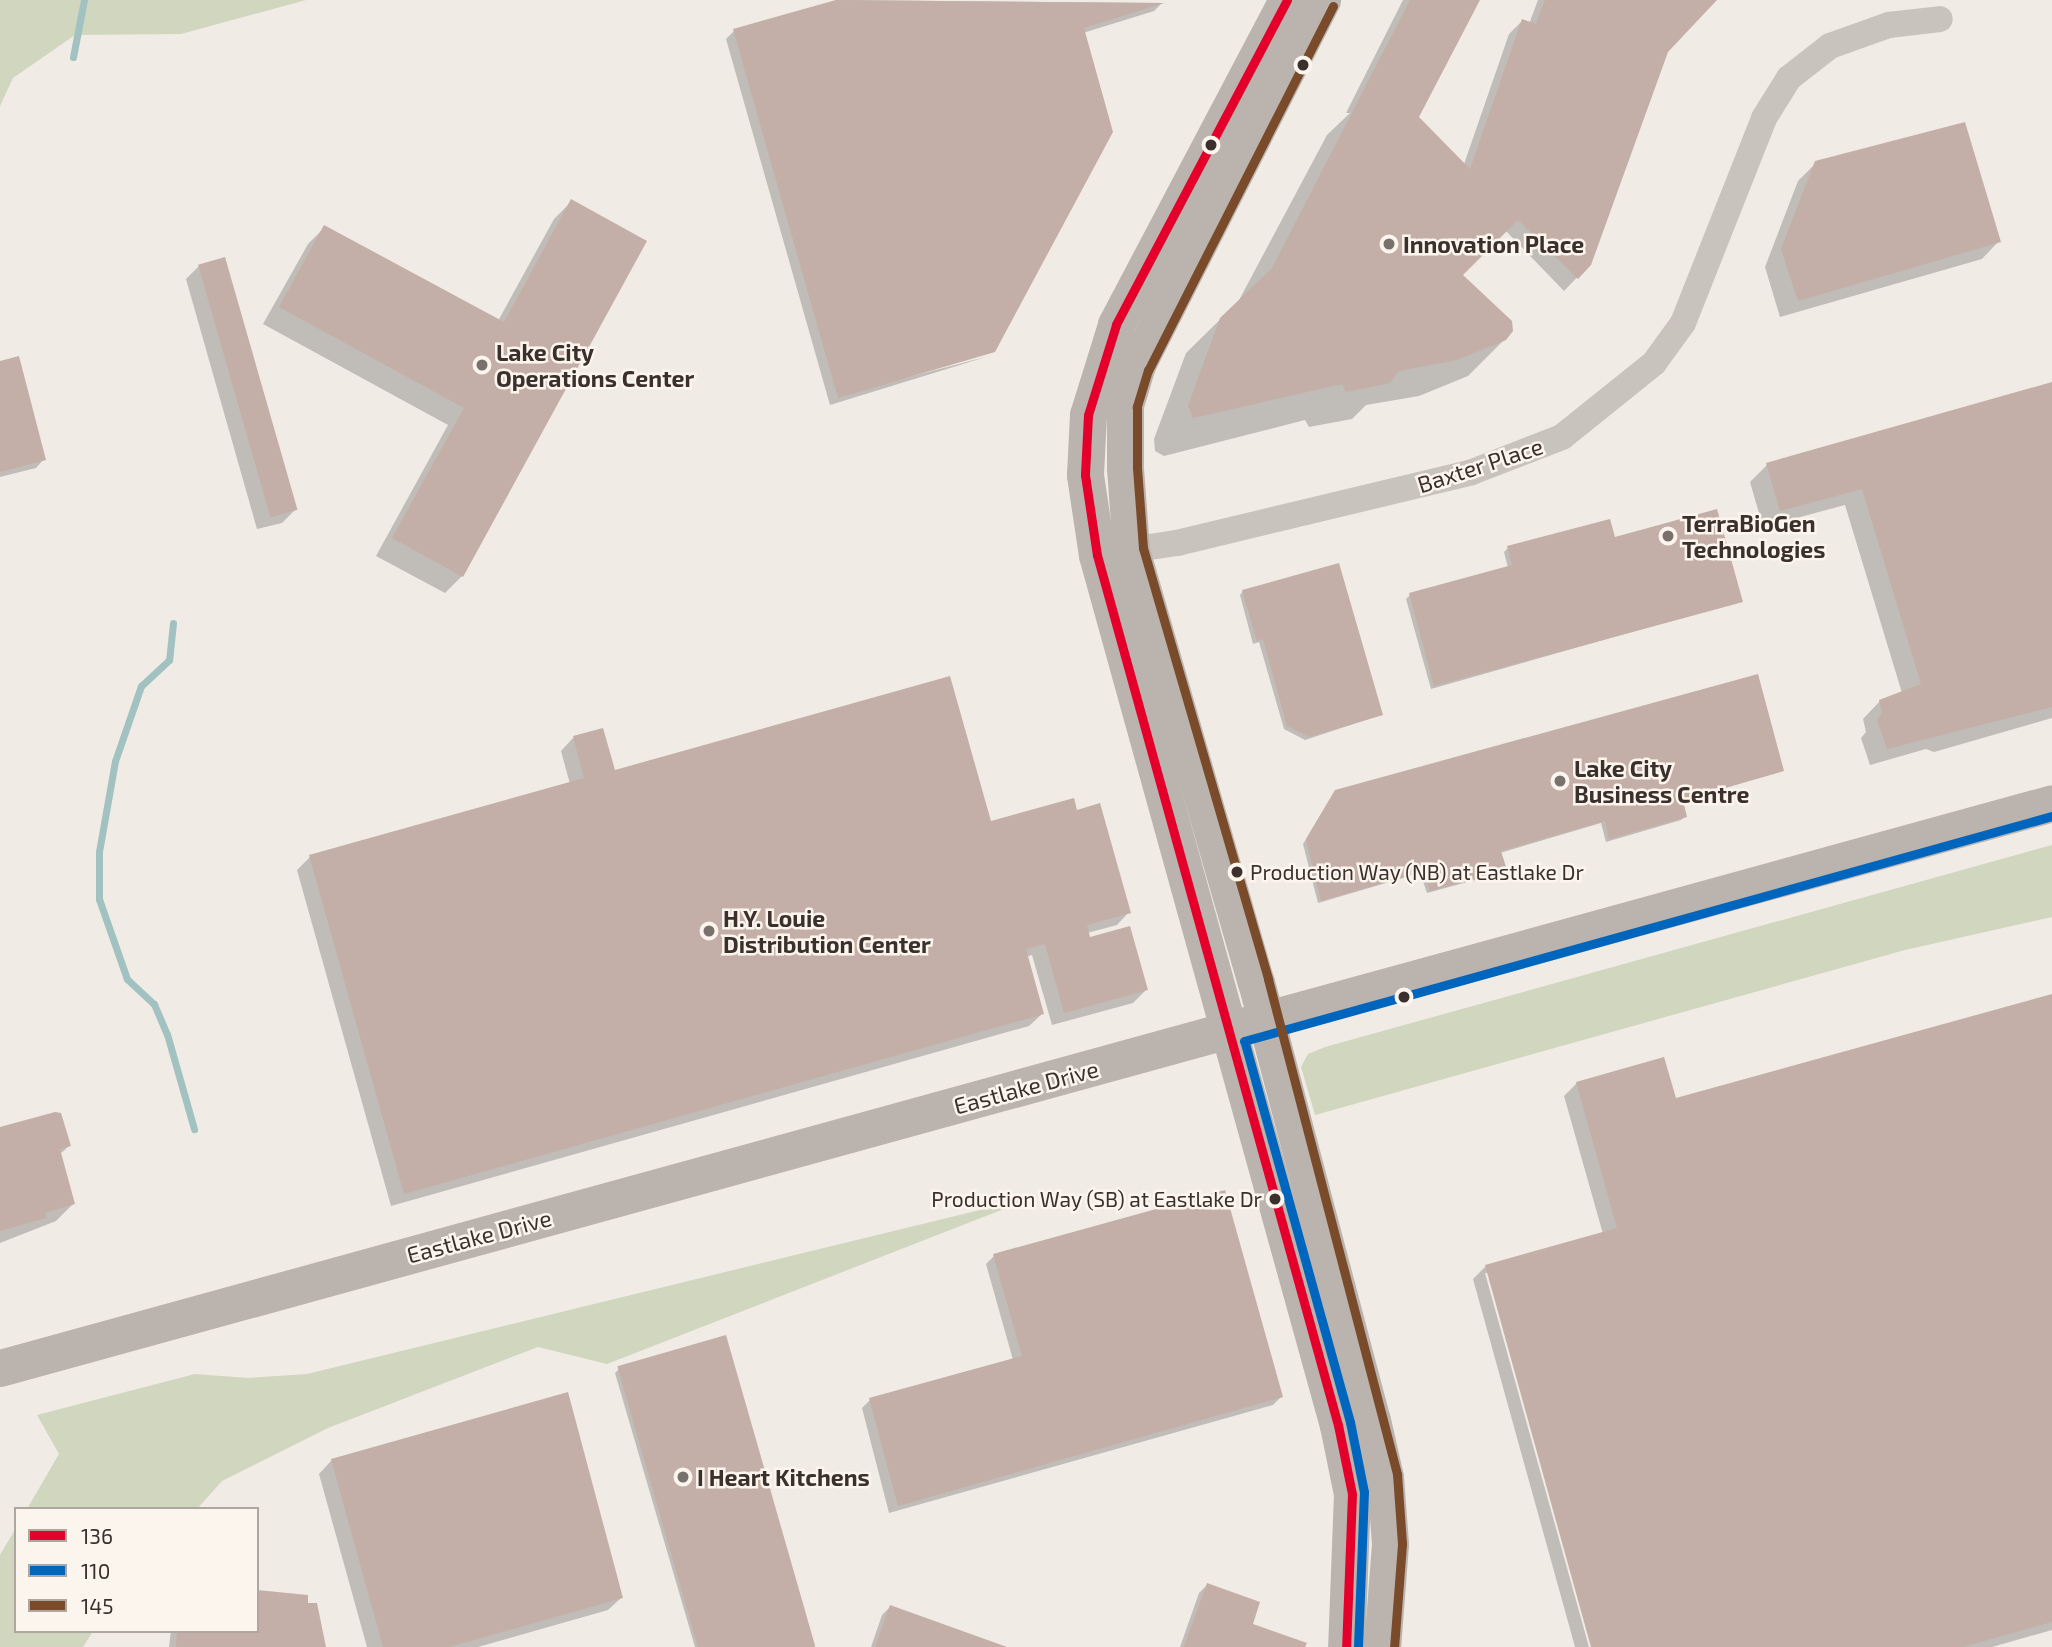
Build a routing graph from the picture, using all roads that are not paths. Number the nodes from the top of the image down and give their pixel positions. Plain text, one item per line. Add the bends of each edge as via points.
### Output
1 (1287, 0) edge
2 (1322, 0) edge
3 (1940, 19) dead end
4 (1114, 552) junction
5 (2052, 803) edge
6 (1266, 1022) junction
7 (1229, 1032) junction
8 (0, 1368) edge
9 (1346, 1647) edge
10 (1382, 1647) edge

1 - 4 street via 1116,325 1097,379 1088,415 1085,475
2 - 4 street via 1137,365 1125,405
3 - 4 street, Baxter Place via 1889,25 1830,46 1789,78 1764,118 1683,323 1654,363 1562,437 1472,472 1252,526
4 - 6 street
4 - 7 street
5 - 6 street, Eastlake Drive
6 - 7 street, Eastlake Drive
6 - 10 street via 1359,1360 1385,1477 1390,1544
7 - 8 street, Eastlake Drive
7 - 9 street via 1338,1425 1352,1494

